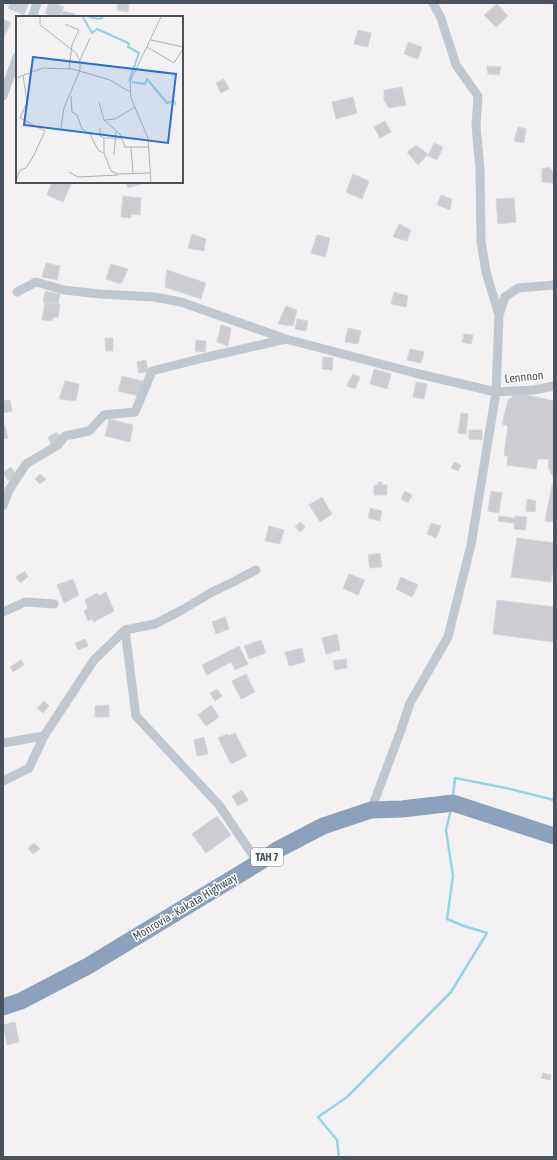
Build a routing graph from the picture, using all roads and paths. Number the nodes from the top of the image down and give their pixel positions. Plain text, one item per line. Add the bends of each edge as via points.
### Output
1 (37, 3) edge
2 (433, 3) edge
3 (32, 16) edge
4 (16, 60) edge
5 (3, 96) edge
6 (554, 285) edge
7 (17, 292) dead end
8 (499, 315) junction
9 (286, 338) junction
10 (554, 386) edge
11 (496, 392) junction
12 (3, 506) edge
13 (256, 570) dead end
14 (54, 604) dead end
15 (3, 612) edge
16 (125, 630) junction
17 (44, 736) junction
18 (3, 743) edge
19 (3, 781) edge
20 (371, 810) junction
21 (554, 836) edge
22 (258, 863) junction
23 (3, 1006) edge

1 - 3 street
2 - 8 street via 441,18 456,65 478,96 476,126 480,169 481,241 486,272
4 - 5 street
6 - 8 street via 518,288 505,297
7 - 9 street, Lennnon via 36,282 64,290 154,297 181,302
8 - 11 street
9 - 11 street, Lennnon
9 - 12 street via 152,371 135,412 104,415 89,431 65,436 58,445 26,464 9,490
10 - 11 street, Lennnon
11 - 20 street via 472,545 448,638 410,703
13 - 16 street via 155,624
14 - 15 street via 25,602
16 - 17 street via 94,660
16 - 22 street via 136,716 220,806
17 - 18 street
17 - 19 street via 29,768
20 - 21 highway, Monrovia - Kakata Highway / TAH 7 via 453,803
20 - 22 highway, Monrovia - Kakata Highway / TAH 7 via 322,826
22 - 23 highway, Monrovia - Kakata Highway / TAH 7 via 88,966 21,1000

